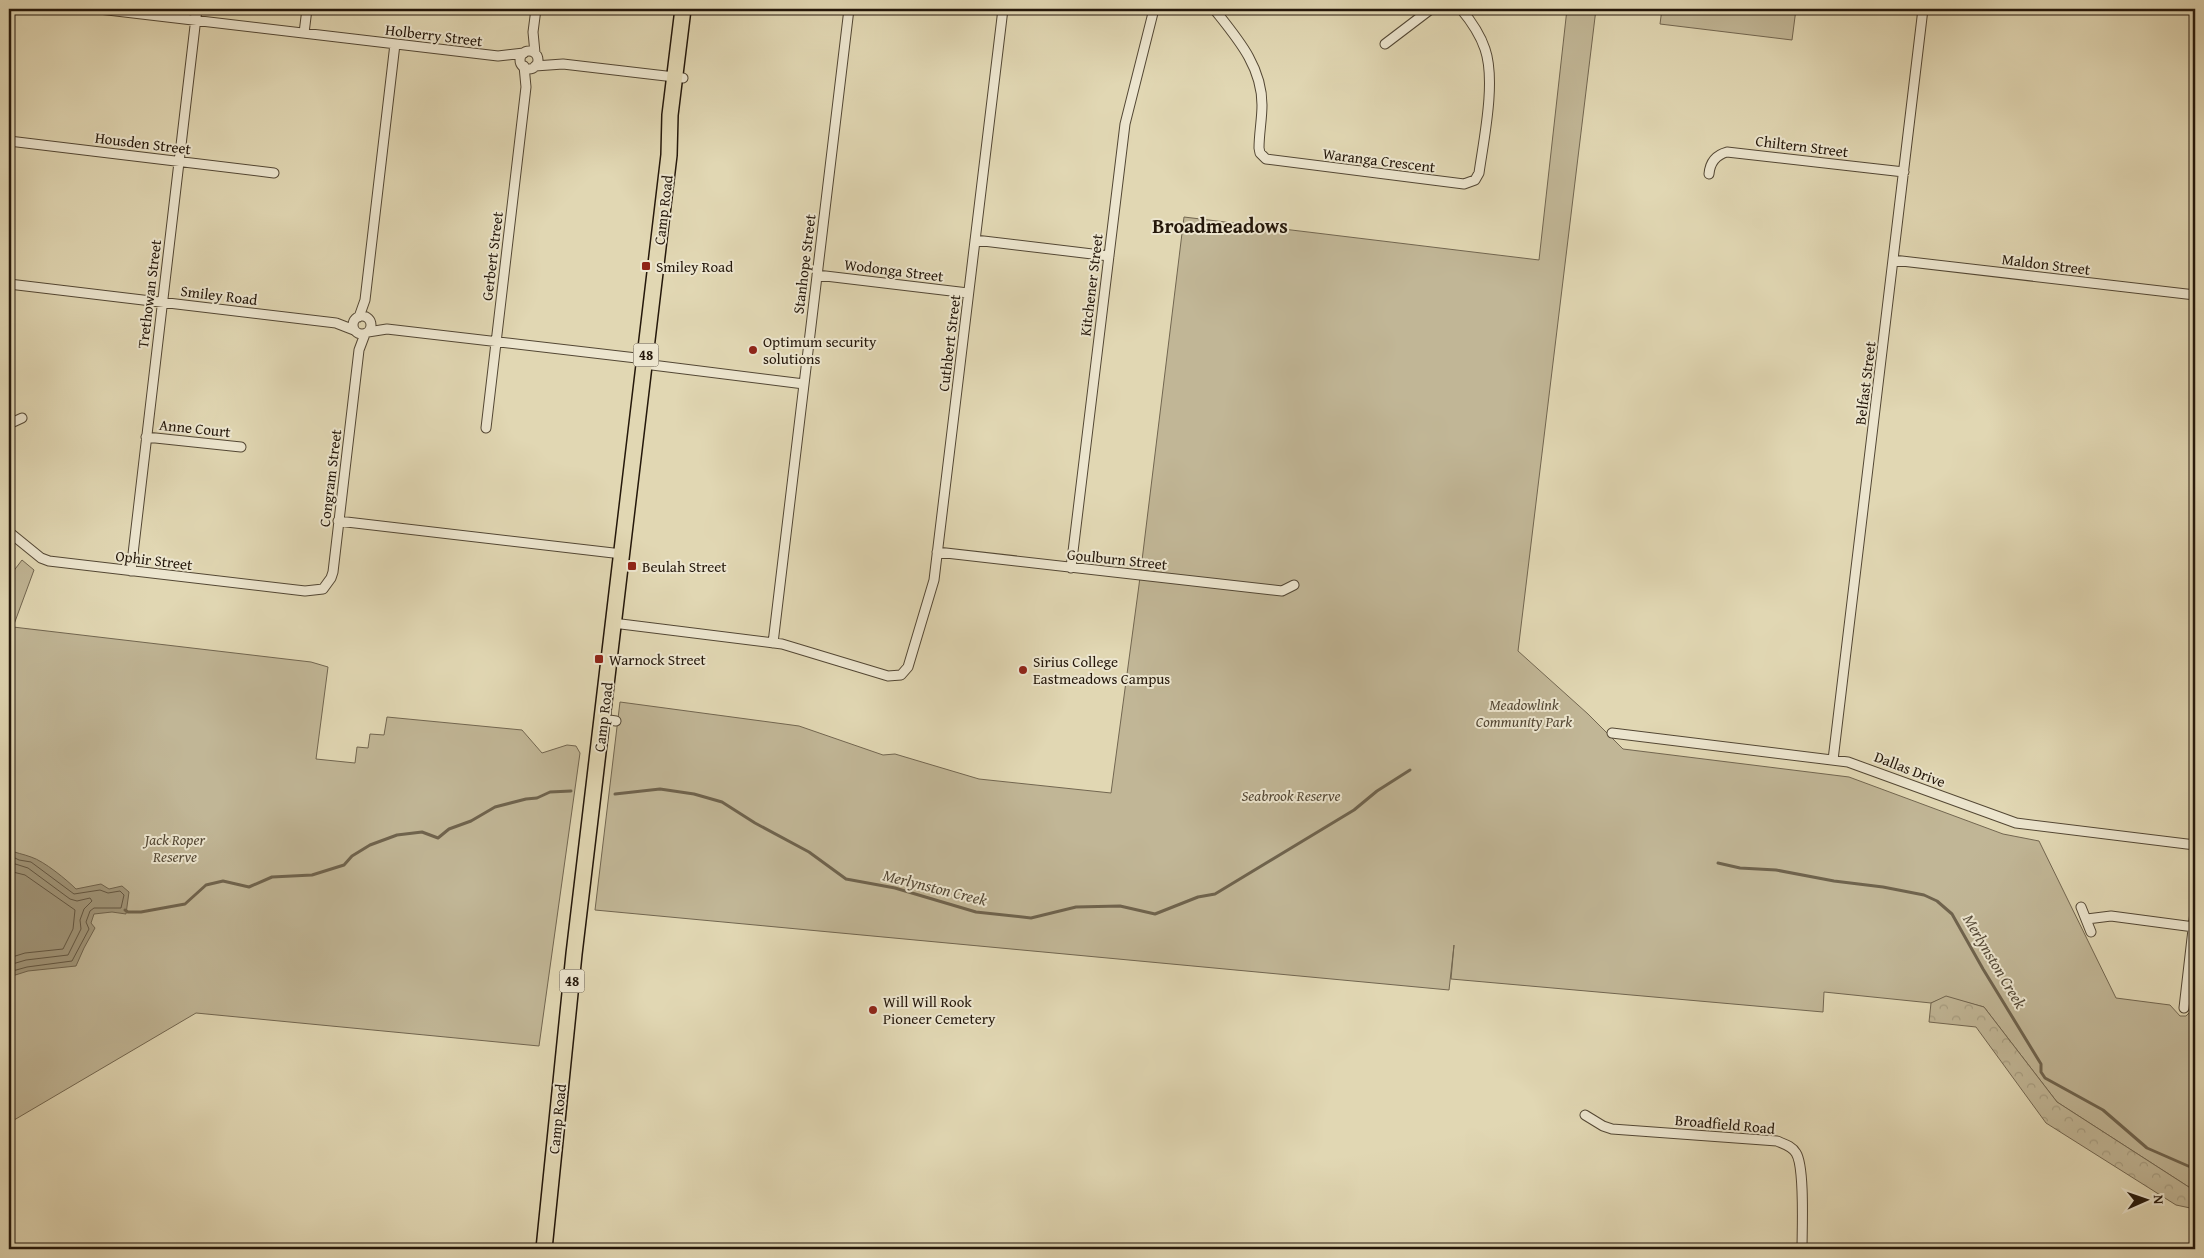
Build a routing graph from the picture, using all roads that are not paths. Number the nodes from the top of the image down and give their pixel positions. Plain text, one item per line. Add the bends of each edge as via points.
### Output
1 (99, 9) edge
2 (197, 9) edge
3 (307, 9) edge
4 (536, 9) edge
5 (682, 9) edge
6 (691, 9) edge
7 (849, 9) edge
8 (1003, 9) edge
9 (1154, 9) edge
10 (1214, 9) edge
11 (1431, 9) edge
12 (1461, 9) edge
13 (1923, 9) edge
14 (196, 20) junction
15 (304, 33) junction
16 (395, 44) junction
17 (1385, 44) dead end
18 (531, 53) junction
19 (498, 56) junction
20 (563, 64) junction
21 (523, 66) junction
22 (535, 67) junction
23 (678, 77) junction
24 (526, 87) junction
25 (9, 141) edge
26 (179, 161) junction
27 (1904, 172) junction
28 (274, 173) dead end
29 (1709, 174) dead end
30 (975, 240) junction
31 (1109, 256) junction
32 (1893, 260) junction
33 (817, 275) junction
34 (9, 284) edge
35 (968, 293) junction
36 (2195, 295) edge
37 (162, 302) junction
38 (363, 318) junction
39 (336, 323) junction
40 (387, 329) junction
41 (361, 332) junction
42 (496, 342) junction
43 (645, 362) junction
44 (804, 384) junction
45 (22, 418) dead end
46 (9, 424) edge
47 (486, 428) dead end
48 (146, 437) junction
49 (241, 447) dead end
50 (338, 521) junction
51 (9, 532) edge
52 (937, 552) junction
53 (622, 554) junction
54 (1071, 568) junction
55 (131, 571) junction
56 (1294, 585) dead end
57 (305, 592) joint
58 (613, 623) junction
59 (773, 642) junction
60 (1612, 733) dead end
61 (1833, 760) junction
62 (2195, 846) edge
63 (2080, 907) dead end
64 (2195, 912) edge
65 (2087, 919) junction
66 (2194, 926) junction
67 (2091, 932) dead end
68 (2184, 1008) dead end
69 (1585, 1115) dead end
70 (544, 1249) edge
71 (1802, 1249) edge

1 - 14 street, Holberry Street
2 - 14 street, Trethowan Street
3 - 15 street
4 - 18 street
5 - 23 main road, Camp Road / 48
6 - 23 main road, Camp Road / 48
7 - 33 street, Stanhope Street
8 - 30 street, Cuthbert Street
9 - 31 street, Kitchener Street via 1125,124
10 - 12 street, Waranga Crescent via 1245,49 1257,72 1262,104 1259,148 1266,159 1464,184 1475,180 1479,173 1490,75 1482,40
11 - 17 street
13 - 27 street, Belfast Street
14 - 15 street, Holberry Street
14 - 26 street, Trethowan Street
15 - 16 street, Holberry Street
16 - 19 street, Holberry Street
16 - 38 street
18 - 19 street, Holberry Street
18 - 20 street, Holberry Street
18 - 21 street via 521,57
18 - 22 street via 538,62
19 - 21 street, Holberry Street
20 - 22 street, Holberry Street
20 - 23 street, Holberry Street
21 - 22 street
21 - 24 street, Gerbert Street
22 - 24 street, Gerbert Street
23 - 43 main road, Camp Road / 48 via 670,115 669,155
24 - 42 street, Gerbert Street
25 - 26 street, Housden Street
26 - 28 street, Housden Street
26 - 37 street, Trethowan Street
27 - 29 street, Chiltern Street via 1727,152 1712,162
27 - 32 street, Belfast Street
30 - 31 street
30 - 35 street, Cuthbert Street
31 - 54 street, Kitchener Street
32 - 36 street, Maldon Street
32 - 61 street, Belfast Street
33 - 35 street, Wodonga Street
33 - 44 street, Stanhope Street
34 - 37 street, Smiley Road
35 - 52 street, Cuthbert Street
37 - 39 street, Smiley Road
37 - 48 street, Trethowan Street
38 - 39 street, Smiley Road
38 - 40 street
38 - 41 street via 353,323
38 - 41 street via 371,328
39 - 41 street, Smiley Road
40 - 41 street
40 - 42 street
41 - 50 street, Congram Street
42 - 43 street
42 - 47 street, Gerbert Street
43 - 44 street
43 - 53 main road, Camp Road / 48
44 - 59 street, Stanhope Street
45 - 46 street
48 - 49 street, Anne Court
48 - 55 street, Trethowan Street
50 - 53 street
50 - 57 street, Congram Street via 331,578 322,589
51 - 55 street, Ophir Street via 49,561
52 - 54 street, Goulburn Street
52 - 59 street, Cuthbert Street via 927,609 911,661 901,675 881,674
53 - 58 main road, Camp Road / 48
54 - 56 street, Goulburn Street via 1282,591
55 - 57 street, Ophir Street
58 - 59 street
58 - 70 main road, Camp Road / 48 via 609,720 574,954
60 - 61 street, Dallas Drive
61 - 62 street, Dallas Drive via 1861,766 2016,823
63 - 65 street
64 - 66 street
65 - 66 street via 2111,916
65 - 67 street
66 - 68 street
69 - 71 street, Broadfield Road via 1612,1129 1777,1141 1791,1148 1801,1169

